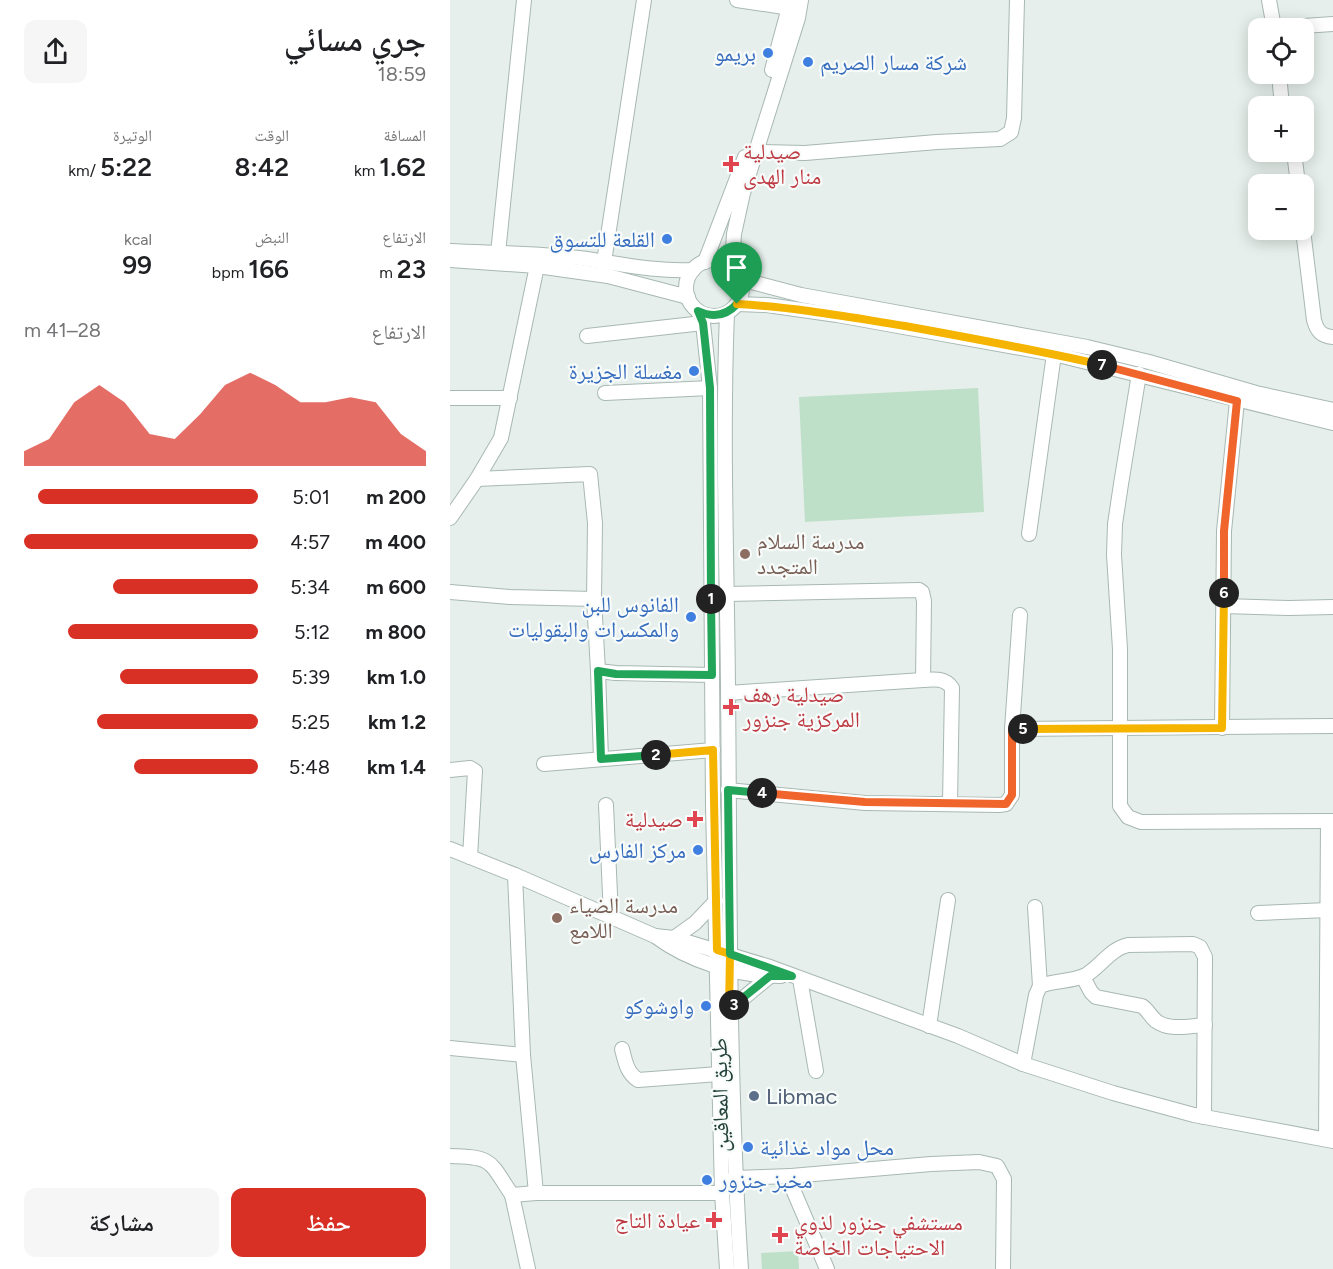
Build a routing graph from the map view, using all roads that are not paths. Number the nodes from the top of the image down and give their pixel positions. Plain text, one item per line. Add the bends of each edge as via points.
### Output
1 (524, 0) edge
2 (644, 0) edge
3 (737, 0) edge
4 (1017, 0) edge
5 (1269, 0) edge
6 (794, 3) edge
7 (1272, 18) edge
8 (1333, 24) edge
9 (1314, 25) edge
10 (756, 152) junction
11 (1304, 240) edge
12 (450, 251) edge
13 (498, 253) junction
14 (450, 260) edge
15 (604, 262) junction
16 (705, 262) junction
17 (537, 266) junction
18 (732, 267) junction
19 (693, 270) junction
20 (740, 279) junction
21 (688, 297) junction
22 (732, 308) junction
23 (701, 317) junction
24 (587, 336) dead end
25 (1333, 337) edge
26 (1054, 354) junction
27 (1139, 374) junction
28 (710, 388) junction
29 (604, 393) dead end
30 (450, 398) edge
31 (510, 398) junction
32 (1237, 401) junction
33 (1333, 410) edge
34 (1333, 423) edge
35 (477, 479) junction
36 (450, 518) edge
37 (1029, 534) dead end
38 (450, 592) edge
39 (726, 594) junction
40 (594, 599) junction
41 (1224, 606) junction
42 (1333, 607) edge
43 (1020, 615) dead end
44 (598, 671) junction
45 (712, 675) junction
46 (923, 680) junction
47 (728, 693) junction
48 (1333, 726) edge
49 (1120, 728) junction
50 (1222, 728) junction
51 (1012, 729) junction
52 (713, 750) junction
53 (601, 759) junction
54 (544, 764) dead end
55 (450, 770) edge
56 (728, 790) junction
57 (950, 803) junction
58 (606, 805) dead end
59 (1330, 822) edge
60 (450, 849) edge
61 (470, 857) junction
62 (516, 874) junction
63 (948, 900) dead end
64 (716, 901) junction
65 (1035, 907) dead end
66 (1328, 910) junction
67 (1258, 913) dead end
68 (611, 917) junction
69 (655, 936) junction
70 (674, 938) junction
71 (723, 952) junction
72 (724, 968) junction
73 (770, 976) junction
74 (1083, 976) junction
75 (796, 978) junction
76 (1040, 986) junction
77 (729, 1010) junction
78 (1205, 1025) junction
79 (929, 1026) junction
80 (450, 1048) edge
81 (622, 1049) dead end
82 (523, 1055) junction
83 (1023, 1064) junction
84 (816, 1071) dead end
85 (719, 1074) junction
86 (1204, 1117) junction
87 (1330, 1140) edge
88 (450, 1156) edge
89 (791, 1176) junction
90 (734, 1178) junction
91 (536, 1193) junction
92 (722, 1193) junction
93 (512, 1195) junction
94 (528, 1269) edge
95 (727, 1269) edge
96 (741, 1269) edge
97 (827, 1269) edge
98 (1003, 1269) edge

1 - 13 street
2 - 15 street
3 - 6 street
4 - 10 street via 1014,118 1011,132 1000,139 805,153
5 - 7 street
6 - 10 street via 798,18
6 - 16 street via 738,180
8 - 9 street
10 - 18 street via 734,234
11 - 25 street via 1316,328
12 - 13 street
13 - 15 street
14 - 17 street
15 - 19 street
16 - 18 street via 719,261
16 - 19 street
17 - 21 street via 608,276
17 - 31 street
18 - 20 street
19 - 21 street via 687,283
20 - 22 street via 742,288
20 - 33 street via 801,295 1087,347
21 - 23 street
22 - 23 street
22 - 26 street via 767,305
22 - 39 street, طريق المعاقين via 725,369
23 - 24 street
23 - 28 street, طريق المعاقين
26 - 27 street
26 - 37 street
27 - 32 street
27 - 49 street via 1115,534
28 - 29 street
28 - 45 street, طريق المعاقين
30 - 31 street
31 - 35 street via 501,438
32 - 34 street
32 - 41 street via 1224,531
35 - 36 street
35 - 40 street via 590,474 595,523
38 - 40 street
39 - 46 street via 919,590 924,601
39 - 47 street, طريق المعاقين
40 - 44 street
41 - 42 street
41 - 50 street
43 - 51 street
44 - 45 street
44 - 53 street
45 - 52 street, طريق المعاقين
46 - 47 street
46 - 57 street via 943,680 952,688
47 - 56 street, طريق المعاقين
48 - 50 street
49 - 50 street
49 - 51 street
49 - 59 street via 1120,806 1128,817 1141,822
51 - 57 street via 1011,800 999,805
52 - 53 street
52 - 64 street, طريق المعاقين
53 - 54 street
55 - 61 street via 475,771
56 - 57 street via 865,802
56 - 71 street, طريق المعاقين
58 - 68 street
59 - 66 street
60 - 61 street
61 - 62 street
62 - 68 street
62 - 82 street
63 - 79 street
64 - 70 street
64 - 71 street, طريق المعاقين
65 - 76 street
66 - 67 street
66 - 87 street
68 - 69 street
69 - 70 street
69 - 72 street via 671,948
70 - 71 street
71 - 72 street, طريق المعاقين
71 - 75 street
72 - 73 street
72 - 77 street, طريق المعاقين
72 - 85 street, طريق المعاقين
73 - 75 street
73 - 77 street
74 - 76 street
74 - 78 street via 1096,997 1142,1006 1157,1022 1176,1027
74 - 78 street via 1119,947 1193,944 1200,947 1205,957
75 - 79 street
75 - 84 street
76 - 83 street
77 - 90 street, طريق المعاقين
78 - 86 street
79 - 83 street
80 - 82 street
81 - 85 street via 627,1068 638,1080
82 - 91 street
83 - 86 street
85 - 92 street, طريق المعاقين
86 - 87 street
88 - 93 street via 477,1157 489,1162
89 - 90 street
89 - 97 street
89 - 98 street via 931,1164 979,1162 996,1166 1004,1179
90 - 96 street, طريق المعاقين
91 - 92 street
91 - 93 street
92 - 95 street, طريق المعاقين
93 - 94 street

